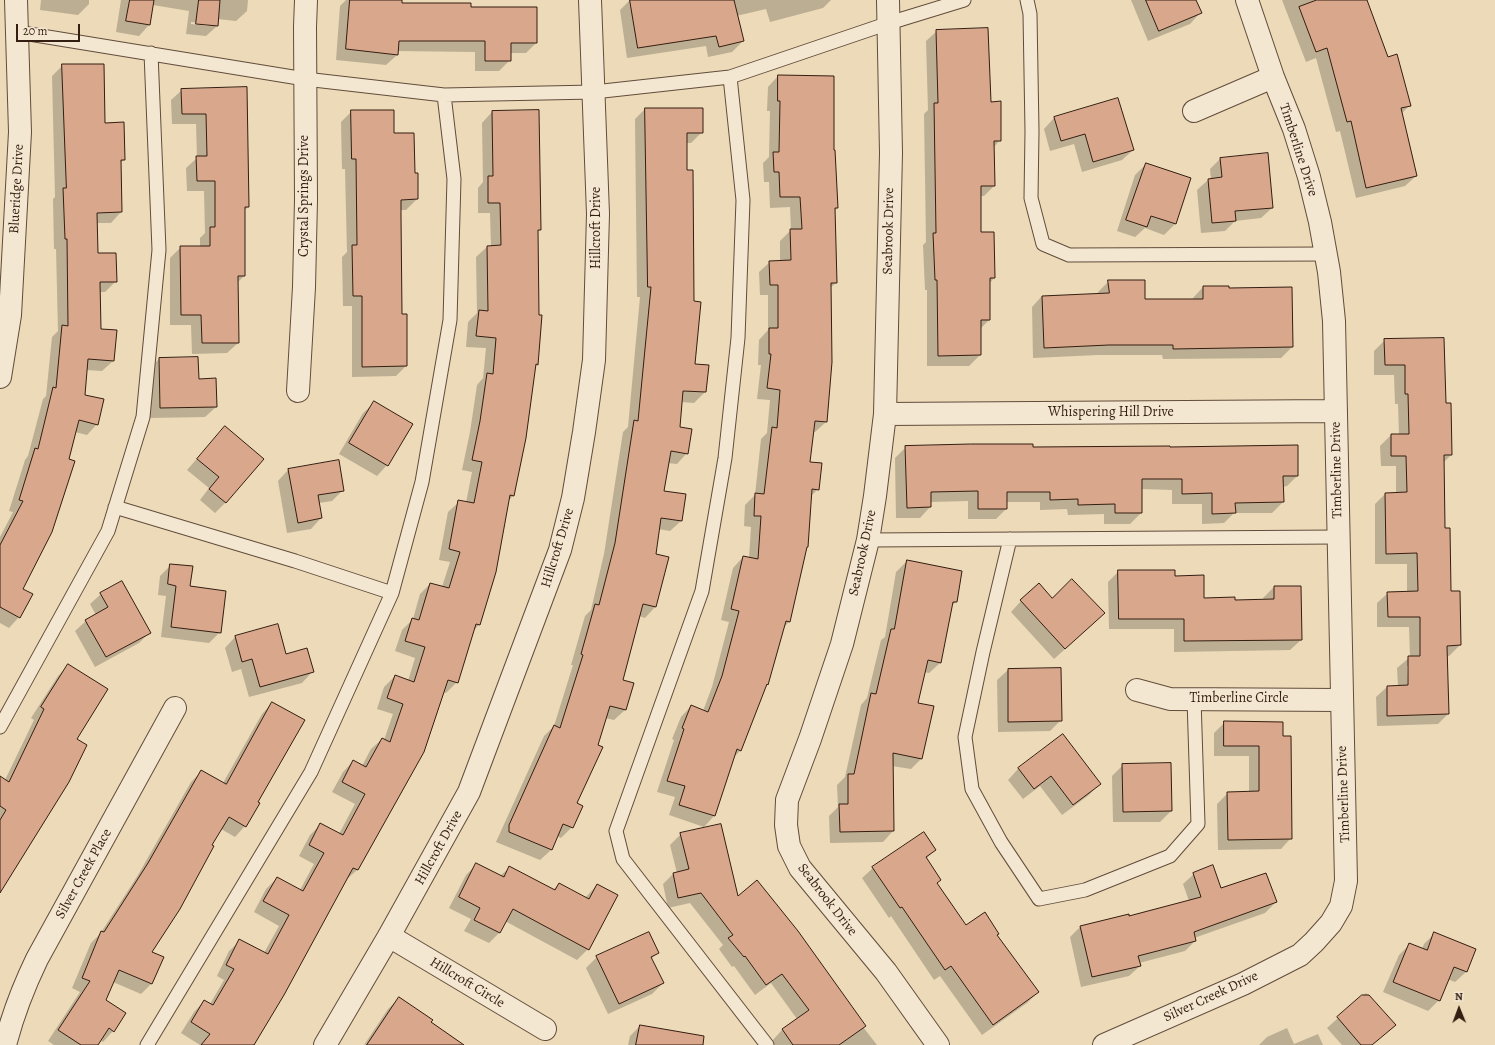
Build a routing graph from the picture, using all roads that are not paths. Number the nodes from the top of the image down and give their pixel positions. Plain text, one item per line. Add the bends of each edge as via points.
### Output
1 (16, 0) edge
2 (306, 0) edge
3 (590, 0) edge
4 (888, 0) edge
5 (964, 0) edge
6 (1026, 0) edge
7 (1247, 0) edge
8 (889, 23) junction
9 (17, 32) junction
10 (151, 53) junction
11 (730, 77) junction
12 (1274, 77) junction
13 (305, 79) junction
14 (594, 92) junction
15 (444, 95) junction
16 (1194, 111) dead end
17 (7, 242) edge
18 (1326, 254) junction
19 (6, 285) edge
20 (0, 377) edge
21 (298, 391) dead end
22 (1336, 411) junction
23 (885, 414) junction
24 (115, 507) junction
25 (1338, 537) junction
26 (1010, 539) junction
27 (868, 540) junction
28 (392, 593) junction
29 (1137, 690) dead end
30 (1194, 699) junction
31 (1341, 700) junction
32 (175, 708) dead end
33 (0, 727) edge
34 (389, 936) junction
35 (1314, 942) joint
36 (545, 1029) dead end
37 (5, 1045) edge
38 (147, 1045) edge
39 (324, 1045) edge
40 (767, 1045) edge
41 (938, 1045) edge
42 (1104, 1045) edge

1 - 9 street, Blueridge Drive
2 - 13 street, Crystal Springs Drive
3 - 14 street, Hillcroft Drive
4 - 8 street, Seabrook Drive
5 - 8 lane
6 - 18 lane via 1030,14 1031,198 1043,244 1069,255
7 - 12 street, Timberline Drive
8 - 11 lane
8 - 23 street, Seabrook Drive via 891,153
9 - 10 lane
9 - 17 street, Blueridge Drive via 20,132
10 - 13 lane
10 - 24 lane via 159,250 143,417
11 - 14 lane
11 - 40 lane via 744,200 738,338 726,458 702,591 616,831 623,860
12 - 16 street
12 - 18 street, Timberline Drive via 1294,129 1320,222
13 - 15 lane
13 - 21 street, Crystal Springs Drive via 306,200
14 - 15 lane
14 - 34 street, Hillcroft Drive via 598,214 594,360 573,498 560,550 469,792
15 - 28 lane via 454,179 450,320 422,482
17 - 19 street, Blueridge Drive
18 - 22 street, Timberline Drive via 1334,321
19 - 20 street, Blueridge Drive via 10,315
22 - 23 street, Whispering Hill Drive
22 - 25 street, Timberline Drive
23 - 27 street, Seabrook Drive
24 - 28 lane
24 - 33 lane via 108,531
25 - 26 lane
25 - 31 street, Timberline Drive
26 - 27 lane
26 - 30 lane via 965,737 972,789 1001,842 1038,899 1085,890 1170,856 1198,824
27 - 41 street, Seabrook Drive via 842,644 787,800 786,825 789,846 800,868 886,972
28 - 38 lane via 312,772
29 - 30 street, Timberline Circle via 1170,699
30 - 31 street, Timberline Circle
31 - 35 street, Timberline Drive via 1346,881 1341,906 1331,923
32 - 37 street, Silver Creek Place via 37,959 22,991
34 - 36 street, Hillcroft Circle
34 - 39 street, Hillcroft Drive
35 - 42 street, Silver Creek Drive via 1300,955 1243,984

